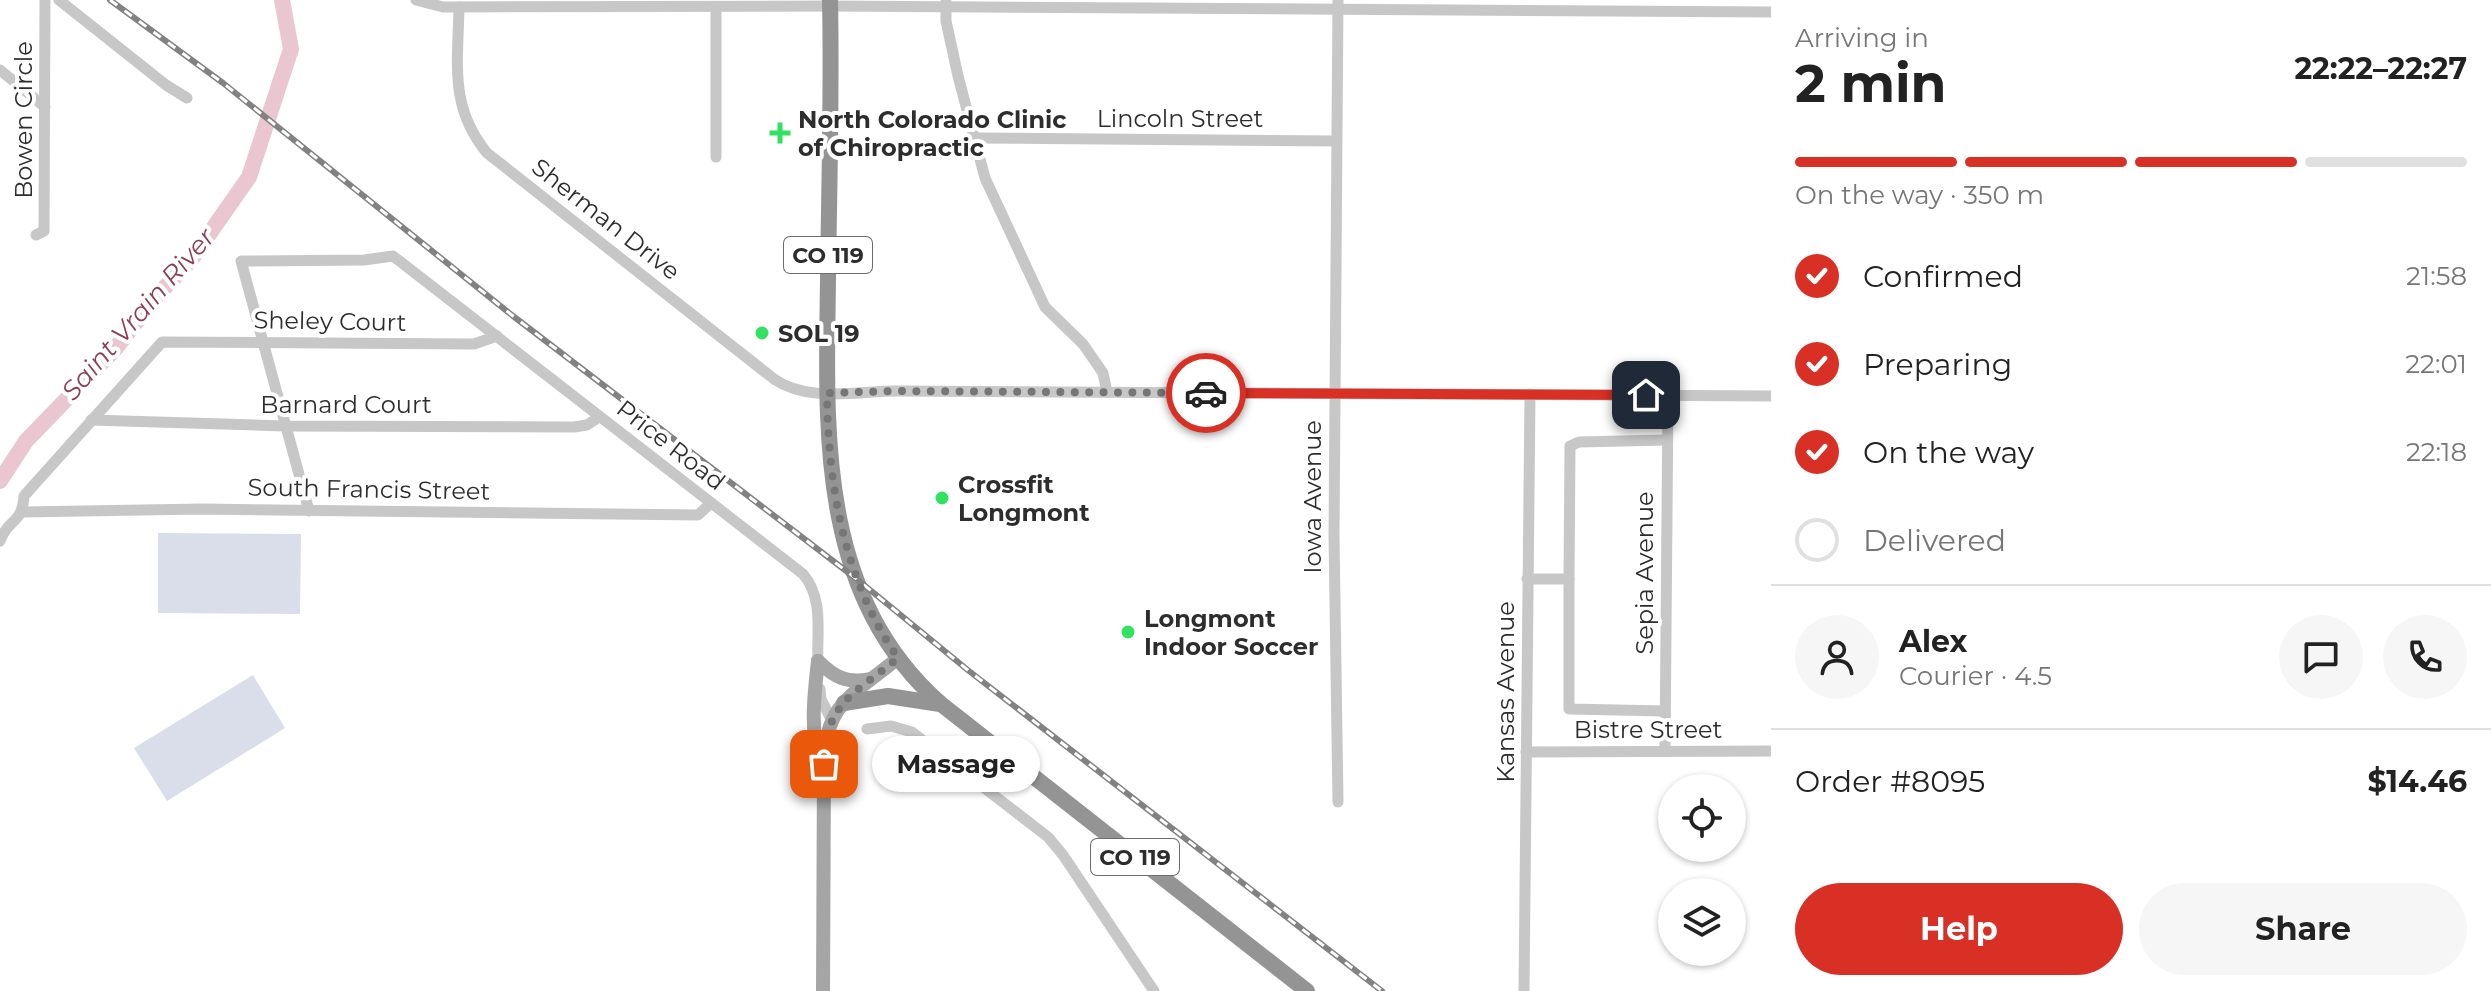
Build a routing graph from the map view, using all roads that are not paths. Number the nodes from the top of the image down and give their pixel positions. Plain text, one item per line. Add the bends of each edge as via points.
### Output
1 (45, 0) edge
2 (59, 0) edge
3 (416, 0) edge
4 (575, 3) edge
5 (830, 3) edge
6 (946, 4) edge
7 (1337, 5) edge
8 (1589, 5) edge
9 (1685, 6) edge
10 (459, 7) junction
11 (716, 8) junction
12 (1771, 12) edge
13 (0, 70) edge
14 (187, 98) dead end
15 (45, 107) junction
16 (975, 138) junction
17 (1336, 141) junction
18 (716, 157) dead end
19 (36, 235) dead end
20 (497, 336) junction
21 (263, 342) junction
22 (1107, 392) junction
23 (827, 393) junction
24 (1334, 393) junction
25 (1530, 394) junction
26 (1668, 396) junction
27 (1771, 396) edge
28 (599, 417) junction
29 (91, 420) junction
30 (285, 426) junction
31 (1667, 440) junction
32 (711, 503) junction
33 (309, 511) junction
34 (23, 512) junction
35 (0, 541) edge
36 (1527, 579) junction
37 (1569, 579) junction
38 (898, 658) junction
39 (818, 661) junction
40 (874, 678) junction
41 (844, 703) junction
42 (941, 704) junction
43 (1665, 711) junction
44 (831, 719) junction
45 (867, 729) dead end
46 (1665, 751) junction
47 (1771, 751) edge
48 (1526, 752) junction
49 (824, 776) junction
50 (1338, 802) dead end
51 (1285, 974) junction
52 (823, 991) edge
53 (1154, 991) edge
54 (1294, 991) edge
55 (1307, 991) edge
56 (1524, 991) edge

1 - 15 street, Bowen Circle
2 - 14 street
3 - 10 street
4 - 10 street
4 - 11 street
5 - 6 street
5 - 11 street
5 - 23 highway, CO 119
6 - 7 street
6 - 16 street
7 - 8 street
7 - 17 street, Iowa Avenue
8 - 9 street
9 - 12 street
10 - 23 street, Sherman Drive via 460,102 474,138 487,153 774,379 803,393
11 - 18 street
13 - 15 street
15 - 19 street, Bowen Circle via 44,231
16 - 17 street, Lincoln Street
16 - 22 street via 985,178 1045,307 1083,344 1103,373
17 - 24 street, Iowa Avenue
20 - 21 street, Sheley Court via 474,344
20 - 21 street, Price Road via 393,256 241,261
20 - 28 street, Price Road
21 - 29 street, Sheley Court via 162,342
21 - 30 street
22 - 23 street, Sherman Drive
22 - 24 street, Sherman Drive
23 - 38 highway, CO 119 via 831,474 842,533 871,616
24 - 25 street, Sherman Drive
24 - 50 street, Iowa Avenue
25 - 26 street, Sherman Drive
25 - 36 street, Kansas Avenue
26 - 27 street, Sherman Drive
26 - 31 street, Sepia Avenue
28 - 30 street, Barnard Court via 574,427
28 - 32 street, Price Road
29 - 30 street, Barnard Court
29 - 34 street via 24,496
30 - 33 street
31 - 37 street via 1570,446
31 - 43 street, Sepia Avenue
32 - 33 street, South Francis Street via 698,515
32 - 39 street, Price Road via 808,580 818,602
33 - 34 street, South Francis Street
34 - 35 street
36 - 37 street
36 - 48 street, Kansas Avenue
37 - 43 street via 1569,709
38 - 40 main road
38 - 42 highway, CO 119
39 - 40 main road via 843,679
39 - 44 street, Price Road via 821,699
39 - 49 main road via 814,743
40 - 41 main road
41 - 42 highway via 888,696
41 - 44 main road
42 - 51 highway, CO 119
43 - 46 street, Sepia Avenue
44 - 49 main road via 824,740
45 - 53 street via 891,726 912,732 1048,837
46 - 47 street, Bistre Street
46 - 48 street, Bistre Street
48 - 56 street, Kansas Avenue
49 - 52 main road
51 - 54 highway
51 - 55 highway, CO 119

